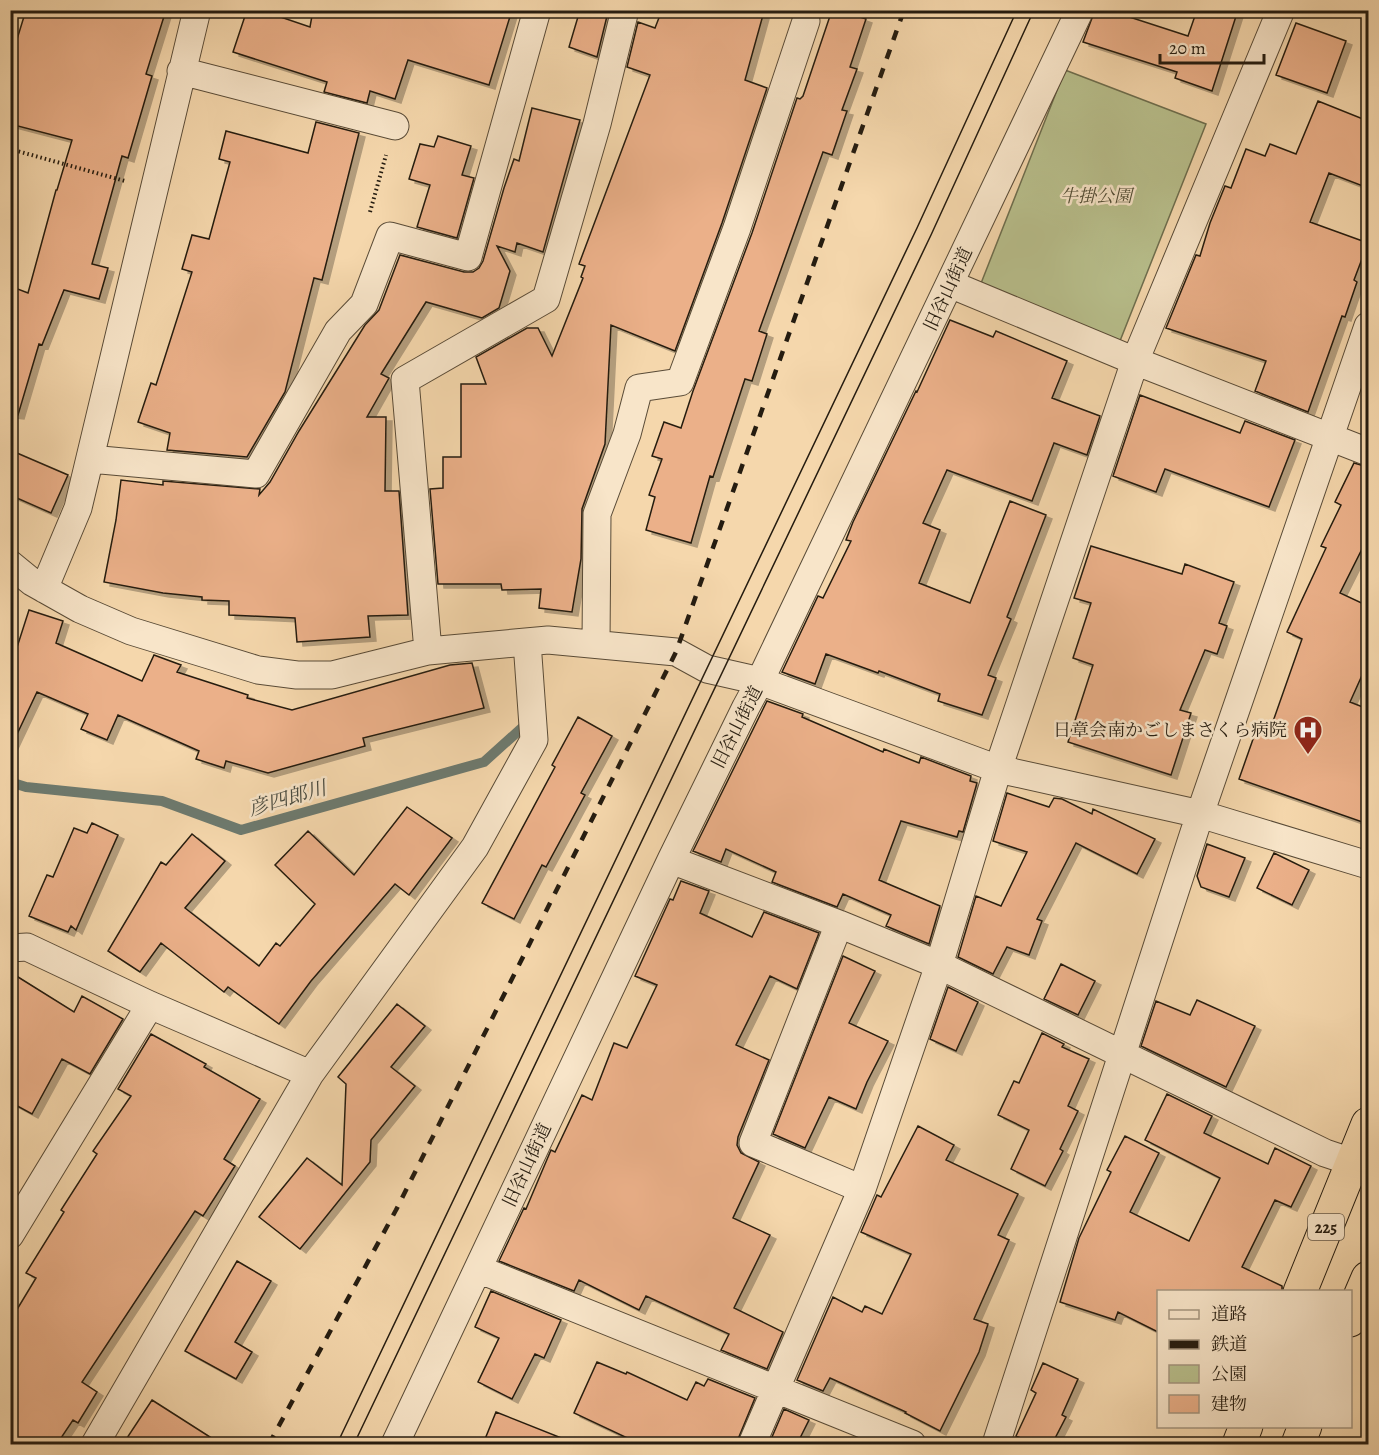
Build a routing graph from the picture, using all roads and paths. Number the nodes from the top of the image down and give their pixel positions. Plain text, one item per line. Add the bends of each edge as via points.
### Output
1 (196, 10) edge
2 (537, 10) edge
3 (625, 10) edge
4 (1080, 10) edge
5 (1281, 10) edge
6 (806, 21) dead end
7 (181, 71) junction
8 (395, 126) dead end
9 (10, 149) edge
10 (153, 188) junction
11 (950, 284) junction
12 (1368, 326) edge
13 (1135, 361) junction
14 (1331, 437) junction
15 (1368, 452) edge
16 (90, 459) junction
17 (10, 564) edge
18 (44, 589) junction
19 (527, 642) junction
20 (596, 644) junction
21 (428, 651) junction
22 (760, 681) junction
23 (998, 769) junction
24 (1200, 814) junction
25 (671, 860) junction
26 (1368, 865) edge
27 (838, 924) junction
28 (10, 948) edge
29 (939, 965) junction
30 (150, 1005) junction
31 (1122, 1056) junction
32 (310, 1074) junction
33 (1368, 1124) edge
34 (1352, 1162) junction
35 (862, 1189) junction
36 (10, 1235) edge
37 (478, 1269) junction
38 (1368, 1278) edge
39 (1301, 1290) edge
40 (1352, 1315) edge
41 (776, 1390) junction
42 (1245, 1428) edge
43 (1304, 1428) edge
44 (95, 1444) edge
45 (395, 1444) edge
46 (752, 1444) edge
47 (912, 1444) edge
48 (996, 1444) edge
49 (1239, 1444) edge
50 (1298, 1444) edge

1 - 7 street
2 - 16 street via 468,257 390,236 364,303 338,331 255,474
3 - 21 street via 597,124 546,299 405,380
4 - 11 street, 旧谷山街道
5 - 13 street
6 - 20 street via 737,228 680,382 639,388 627,434 597,514
7 - 8 street
7 - 10 street
9 - 10 path
10 - 16 street
11 - 13 street
11 - 22 street, 旧谷山街道
12 - 14 street
13 - 14 street
13 - 23 street
14 - 15 street
14 - 24 street
16 - 18 street via 78,508
17 - 18 street
18 - 21 street via 131,631 258,670 332,675
19 - 20 street
19 - 21 street
19 - 32 street via 534,740 475,847
20 - 22 street via 676,652 707,669
22 - 23 street
22 - 25 street, 旧谷山街道
23 - 24 street
23 - 29 street
24 - 26 street
24 - 31 street
25 - 27 street
25 - 37 street, 旧谷山街道
27 - 29 street
27 - 35 street via 753,1143
28 - 30 street via 27,947
29 - 31 street
29 - 35 street
30 - 32 street
30 - 36 street
31 - 34 street via 1325,1153
31 - 48 street
32 - 44 street
33 - 34 highway, 225
34 - 39 highway, 225
35 - 41 street
37 - 41 street
37 - 45 street, 旧谷山街道
38 - 40 highway
41 - 46 street
41 - 47 street
42 - 49 highway
43 - 50 highway

